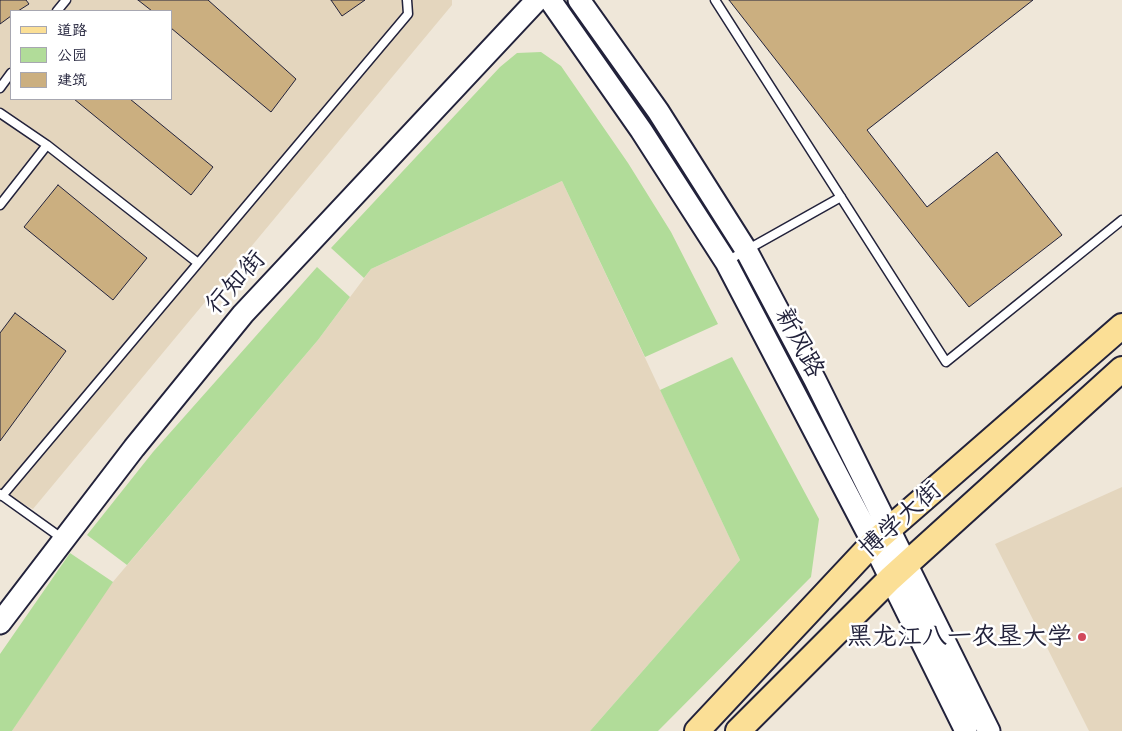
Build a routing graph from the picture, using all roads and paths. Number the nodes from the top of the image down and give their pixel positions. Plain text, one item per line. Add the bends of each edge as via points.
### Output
1 (66, 0) edge
2 (407, 0) edge
3 (537, 0) edge
4 (550, 0) edge
5 (580, 0) edge
6 (715, 0) edge
7 (58, 10) edge
8 (10, 74) edge
9 (0, 88) edge
10 (0, 113) edge
11 (47, 145) junction
12 (841, 197) junction
13 (0, 205) edge
14 (1122, 220) edge
15 (746, 250) junction
16 (726, 262) junction
17 (198, 263) junction
18 (1122, 326) edge
19 (1122, 368) edge
20 (1, 495) edge
21 (882, 536) junction
22 (64, 539) junction
23 (898, 572) junction
24 (0, 622) edge
25 (697, 731) edge
26 (738, 731) edge
27 (966, 731) edge
28 (989, 731) edge

1 - 7 lane
2 - 17 lane via 408,14
3 - 22 main road, 行知街 via 243,314
4 - 16 main road, 新风路 via 641,130
5 - 15 main road, 新风路 via 658,111
6 - 12 lane
8 - 9 lane
10 - 11 lane
11 - 13 lane
11 - 17 lane
12 - 14 lane via 946,362
12 - 15 lane
15 - 16 lane
15 - 21 main road, 新风路 via 815,380
16 - 21 main road, 新风路
17 - 20 lane
18 - 21 main road, 博学大街
19 - 23 main road, 博学大街
20 - 22 lane
21 - 23 main road, 新风路
21 - 25 main road, 博学大街
22 - 24 main road, 行知街
23 - 26 main road, 博学大街
23 - 27 main road, 新风路
23 - 28 main road, 新风路

